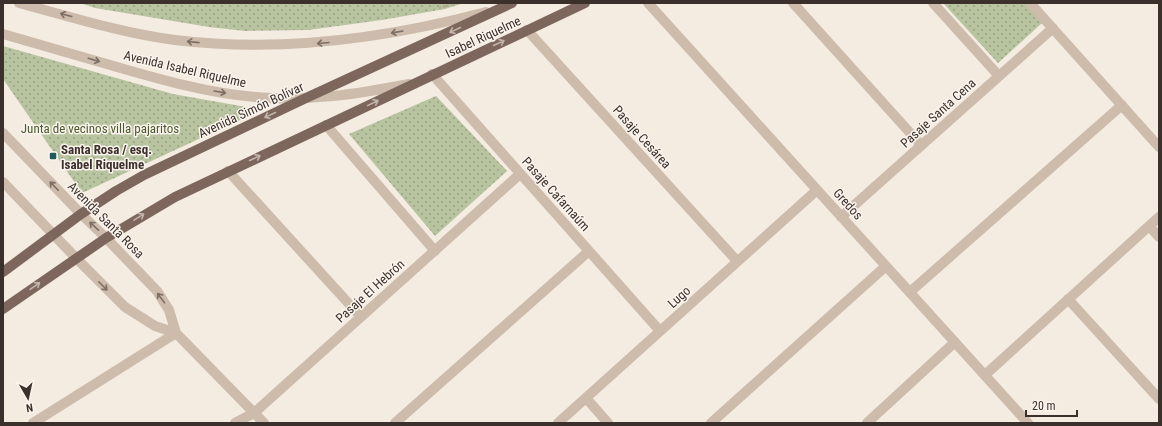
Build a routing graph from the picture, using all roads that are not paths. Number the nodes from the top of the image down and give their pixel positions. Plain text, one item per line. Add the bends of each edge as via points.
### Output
1 (19, 3) edge
2 (512, 3) edge
3 (585, 3) edge
4 (648, 3) edge
5 (793, 3) edge
6 (933, 3) edge
7 (1030, 3) edge
8 (503, 7) junction
9 (1053, 28) junction
10 (527, 30) junction
11 (3, 34) edge
12 (432, 74) junction
13 (999, 76) junction
14 (412, 84) junction
15 (306, 98) junction
16 (1122, 105) junction
17 (326, 125) junction
18 (3, 133) edge
19 (921, 145) junction
20 (1159, 147) edge
21 (228, 171) junction
22 (520, 174) junction
23 (3, 182) edge
24 (817, 190) junction
25 (81, 214) junction
26 (842, 217) junction
27 (1159, 217) edge
28 (1149, 226) junction
29 (53, 234) junction
30 (1159, 237) edge
31 (106, 238) junction
32 (435, 251) junction
33 (589, 251) junction
34 (76, 258) junction
35 (737, 262) junction
36 (886, 266) junction
37 (3, 272) edge
38 (910, 292) junction
39 (1068, 299) junction
40 (3, 309) edge
41 (361, 317) junction
42 (660, 331) junction
43 (176, 333) junction
44 (955, 342) junction
45 (985, 375) junction
46 (586, 398) junction
47 (1159, 399) edge
48 (254, 413) junction
49 (874, 421) edge
50 (33, 423) edge
51 (235, 423) edge
52 (264, 423) edge
53 (395, 423) edge
54 (558, 423) edge
55 (608, 423) edge
56 (712, 423) edge
57 (1028, 423) edge

8 -> 1 street, Avenida Isabel Riquelme via 436,24 362,38 295,45 254,46 174,40 135,33
2 - 8 main road, Avenida Isabel Riquelme
3 - 10 main road, Isabel Riquelme
4 - 24 street, Gredos
5 - 19 street
6 - 13 street
7 - 9 street
8 -> 15 main road, Avenida Simón Bolívar
9 - 13 street, Pasaje Santa Cena
9 - 16 street
12 -> 10 main road, Isabel Riquelme
10 - 35 street, Pasaje Cesárea
11 -> 15 street, Avenida Isabel Riquelme via 159,79 219,92 256,97
12 - 14 main road, Isabel Riquelme
12 - 22 street, Pasaje Cafarnaúm
13 - 19 street, Pasaje Santa Cena
14 - 15 street, Avenida Isabel Riquelme via 366,93
17 -> 14 main road
15 -> 25 main road, Avenida Simón Bolívar via 144,175
16 - 20 street
16 - 38 street
21 -> 17 main road
17 - 32 street
25 -> 18 street, Avenida Santa Rosa
19 - 26 street, Pasaje Santa Cena
31 -> 21 main road via 175,197
21 - 41 street
22 - 32 street, Pasaje El Hebrón
22 - 33 street, Pasaje Cafarnaúm
23 - 29 street, Avenida Santa Rosa
24 - 26 street, Gredos
24 - 35 street, Lugo
25 - 29 main road, Avenida Simón Bolívar
31 -> 25 street, Avenida Santa Rosa
26 - 36 street, Gredos
27 - 28 street
28 - 30 street
28 - 39 street
29 - 34 street, Avenida Santa Rosa
29 - 37 main road, Avenida Simón Bolívar
31 - 34 main road
43 -> 31 street, Avenida Santa Rosa via 174,321 164,300
32 - 41 street, Pasaje El Hebrón
33 - 42 street, Pasaje Cafarnaúm
33 - 53 street
40 -> 34 main road
34 -> 43 street, Avenida Santa Rosa via 125,307 155,326
35 - 42 street, Lugo
36 - 38 street, Gredos
36 - 56 street
38 - 44 street, Gredos
39 - 45 street
39 - 47 street
41 - 48 street, Pasaje El Hebrón
42 - 46 street, Lugo
43 - 48 street, Avenida Santa Rosa
43 - 50 street
44 - 45 street, Gredos
44 - 49 street
45 - 57 street, Gredos
46 - 54 street, Lugo
46 - 55 street
48 - 51 street, Pasaje El Hebrón
48 - 52 street, Avenida Santa Rosa

